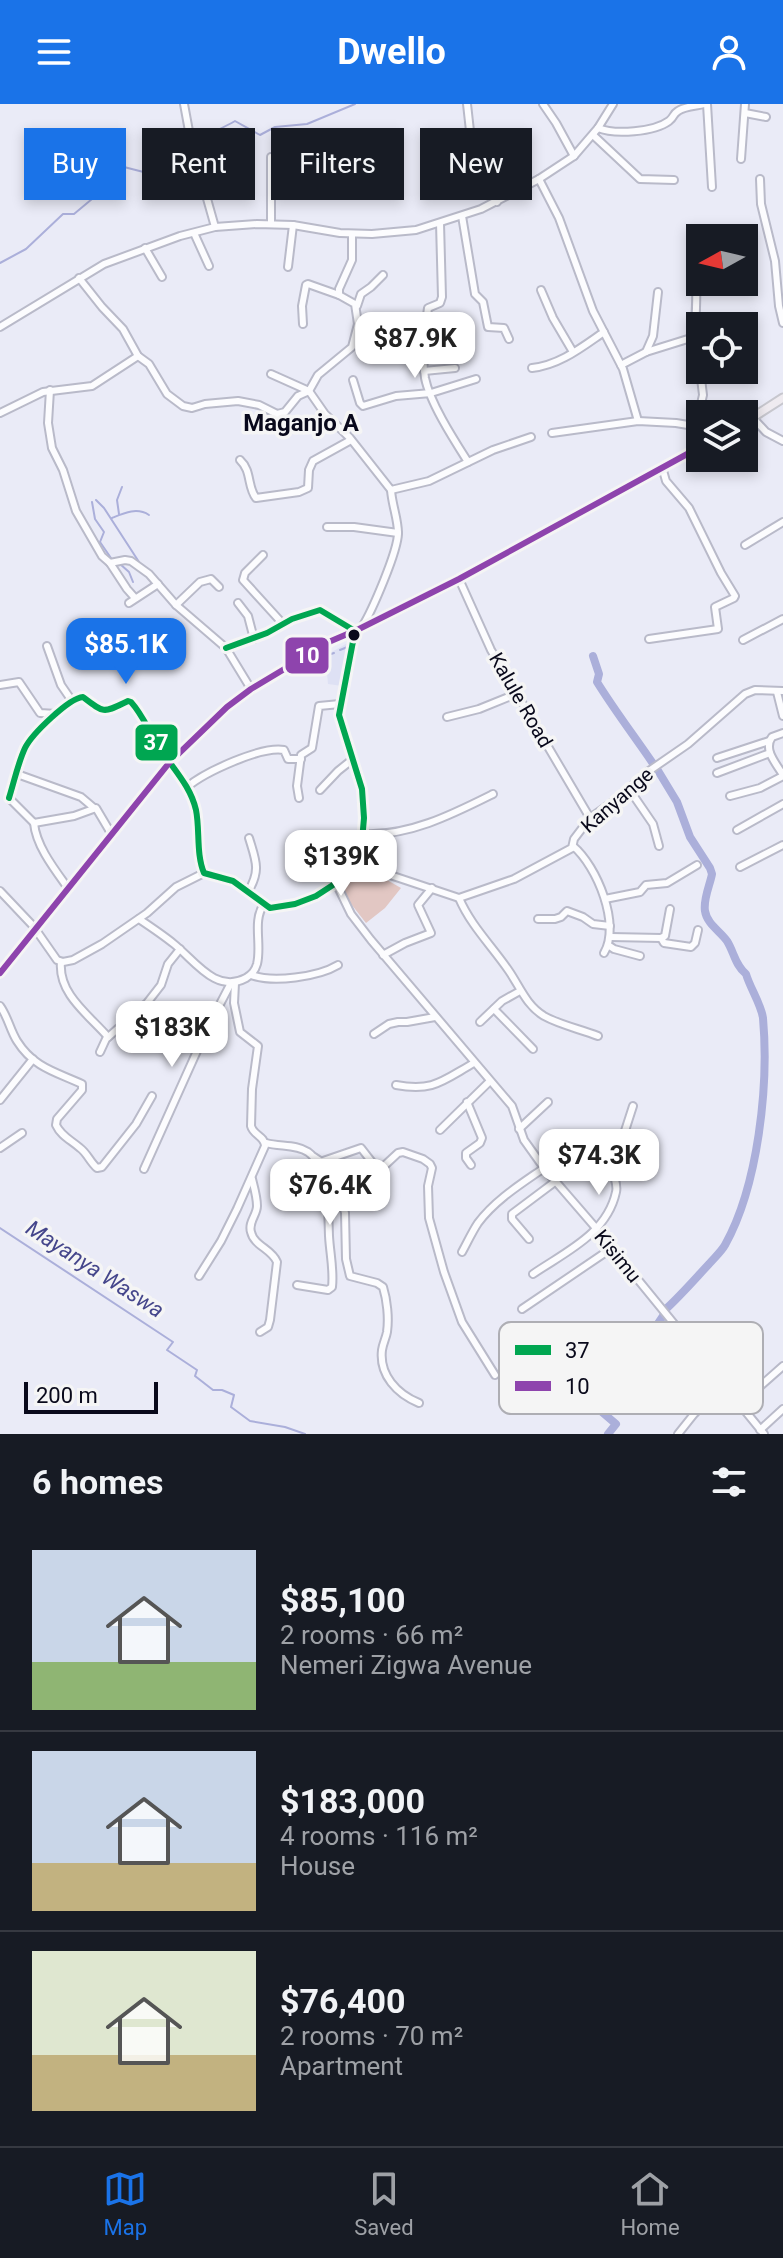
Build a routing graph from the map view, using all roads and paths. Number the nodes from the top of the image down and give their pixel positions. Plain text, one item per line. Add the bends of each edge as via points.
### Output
1 (184, 104) edge
2 (467, 104) edge
3 (543, 104) edge
4 (706, 104) edge
5 (745, 104) edge
6 (611, 105) edge
7 (745, 113) junction
8 (766, 117) dead end
9 (598, 128) junction
10 (593, 135) junction
11 (574, 156) junction
12 (741, 159) dead end
13 (539, 179) junction
14 (760, 179) dead end
15 (674, 180) dead end
16 (712, 187) dead end
17 (271, 200) edge
18 (497, 202) junction
19 (462, 216) junction
20 (440, 223) junction
21 (271, 224) junction
22 (293, 225) junction
23 (215, 227) junction
24 (194, 233) junction
25 (352, 234) junction
26 (145, 248) junction
27 (209, 266) dead end
28 (288, 267) dead end
29 (383, 275) dead end
30 (162, 277) dead end
31 (79, 278) junction
32 (541, 290) dead end
33 (658, 292) dead end
34 (339, 295) junction
35 (357, 310) junction
36 (783, 323) edge
37 (303, 324) dead end
38 (0, 327) edge
39 (604, 332) junction
40 (424, 337) junction
41 (509, 339) dead end
42 (686, 340) edge
43 (457, 345) dead end
44 (573, 352) junction
45 (646, 352) junction
46 (138, 356) junction
47 (621, 365) junction
48 (455, 368) dead end
49 (532, 368) dead end
50 (424, 371) junction
51 (271, 374) dead end
52 (476, 379) dead end
53 (353, 380) dead end
54 (50, 390) junction
55 (309, 391) junction
56 (431, 393) junction
57 (783, 398) edge
58 (0, 413) edge
59 (758, 415) edge
60 (638, 421) junction
61 (758, 423) edge
62 (686, 424) edge
63 (552, 433) dead end
64 (531, 437) dead end
65 (351, 440) junction
66 (783, 441) edge
67 (686, 454) edge
68 (240, 460) dead end
69 (468, 462) junction
70 (662, 467) junction
71 (391, 490) junction
72 (783, 522) edge
73 (327, 527) dead end
74 (398, 533) junction
75 (745, 545) dead end
76 (263, 555) dead end
77 (110, 563) junction
78 (459, 579) junction
79 (158, 584) junction
80 (219, 587) dead end
81 (135, 598) junction
82 (129, 603) dead end
83 (238, 603) dead end
84 (176, 605) junction
85 (783, 619) edge
86 (283, 624) junction
87 (357, 630) junction
88 (254, 639) junction
89 (649, 639) dead end
90 (743, 640) dead end
91 (47, 646) dead end
92 (226, 648) junction
93 (0, 685) edge
94 (251, 689) junction
95 (780, 692) edge
96 (516, 694) junction
97 (72, 701) junction
98 (340, 704) junction
99 (56, 714) junction
100 (783, 716) edge
101 (447, 717) dead end
102 (783, 733) edge
103 (769, 741) junction
104 (770, 753) junction
105 (717, 758) dead end
106 (301, 759) junction
107 (353, 759) junction
108 (169, 763) junction
109 (717, 773) dead end
110 (17, 774) junction
111 (783, 775) edge
112 (187, 787) junction
113 (629, 789) junction
114 (320, 790) dead end
115 (493, 794) dead end
116 (730, 796) dead end
117 (9, 798) junction
118 (299, 798) dead end
119 (0, 799) edge
120 (783, 804) edge
121 (94, 808) junction
122 (590, 818) junction
123 (34, 823) junction
124 (737, 830) dead end
125 (362, 834) junction
126 (112, 835) junction
127 (249, 838) dead end
128 (783, 845) edge
129 (573, 846) junction
130 (659, 846) dead end
131 (359, 855) junction
132 (697, 865) dead end
133 (740, 867) dead end
134 (204, 873) junction
135 (336, 883) junction
136 (68, 888) junction
137 (432, 888) junction
138 (0, 891) edge
139 (248, 892) junction
140 (459, 898) junction
141 (605, 899) junction
142 (264, 904) junction
143 (670, 909) dead end
144 (139, 919) junction
145 (538, 919) dead end
146 (610, 926) junction
147 (36, 930) junction
148 (698, 930) dead end
149 (611, 937) junction
150 (661, 938) junction
151 (180, 949) junction
152 (383, 955) junction
153 (640, 956) dead end
154 (61, 962) junction
155 (338, 965) dead end
156 (0, 973) edge
157 (251, 975) junction
158 (233, 983) junction
159 (520, 991) junction
160 (0, 1006) edge
161 (494, 1009) junction
162 (435, 1017) junction
163 (480, 1022) dead end
164 (374, 1034) dead end
165 (598, 1036) dead end
166 (108, 1037) junction
167 (533, 1049) dead end
168 (100, 1052) dead end
169 (33, 1059) junction
170 (474, 1063) junction
171 (490, 1081) junction
172 (396, 1085) dead end
173 (152, 1096) dead end
174 (0, 1100) edge
175 (467, 1102) junction
176 (548, 1102) dead end
177 (633, 1106) dead end
178 (519, 1129) junction
179 (440, 1130) dead end
180 (22, 1133) dead end
181 (266, 1143) junction
182 (0, 1148) edge
183 (314, 1157) junction
184 (323, 1161) junction
185 (471, 1165) dead end
186 (544, 1168) junction
187 (144, 1169) dead end
188 (252, 1179) junction
189 (556, 1181) junction
190 (597, 1230) junction
191 (529, 1239) dead end
192 (612, 1248) junction
193 (462, 1252) dead end
194 (533, 1274) dead end
195 (199, 1276) dead end
196 (297, 1285) dead end
197 (522, 1309) dead end
198 (673, 1322) edge
199 (260, 1332) dead end
200 (783, 1366) edge
201 (495, 1375) dead end
202 (763, 1384) edge
203 (419, 1403) dead end
204 (783, 1409) edge
205 (694, 1414) edge
206 (747, 1414) edge
207 (762, 1432) edge
208 (678, 1434) edge

1 - 23 street
2 - 18 street via 474,167
3 - 11 street
4 - 9 street via 683,108 662,124 636,131
4 - 16 street
5 - 7 street
6 - 9 street
7 - 8 street
7 - 12 street
9 - 10 street
10 - 11 street
10 - 15 street via 640,179
11 - 13 street
13 - 18 street
13 - 39 street
14 - 36 street
17 - 21 street
18 - 19 street
19 - 20 street
19 - 41 street via 475,294 483,302 488,327 504,328
20 - 25 street
20 - 40 street via 442,297 428,308
21 - 22 street
21 - 23 street
22 - 25 street
22 - 28 street
23 - 24 street
24 - 26 street
24 - 27 street
25 - 34 street via 352,260
26 - 30 street
26 - 31 street
29 - 35 street via 361,294
31 - 38 street
31 - 46 street via 123,329
32 - 44 street
33 - 45 street
34 - 35 street via 353,301
34 - 37 street via 306,285
35 - 55 street via 358,333 352,347 318,375
39 - 44 street
39 - 47 street
40 - 43 street via 455,333
40 - 50 street
42 - 45 street
44 - 49 street
45 - 47 street
46 - 54 street via 92,386
46 - 55 street via 167,394 186,407 238,401 281,414
47 - 60 street
48 - 50 street
50 - 56 street
51 - 55 street
52 - 56 street
53 - 56 street via 362,406
54 - 58 street
54 - 77 street via 52,448 76,511
55 - 65 street
56 - 69 street
57 - 59 main road
60 - 62 street
60 - 63 street
61 - 66 street
64 - 69 street
65 - 68 street via 313,461 308,488 299,492 256,498
65 - 71 street
67 - 70 main road
69 - 71 street via 429,481
70 - 78 main road
70 - 89 street via 735,596 715,607 718,629
71 - 74 street
72 - 75 street
73 - 74 street
74 - 87 street via 364,625
76 - 86 street via 243,580
77 - 79 street via 131,561
77 - 81 street
78 - 87 main road
78 - 96 street, Kalule Road
79 - 81 street
79 - 84 street
80 - 84 street via 205,579
81 - 82 street
83 - 88 street
84 - 92 street
85 - 90 street
86 - 87 street via 320,610
86 - 88 street
87 - 94 main road
87 - 98 street
88 - 92 street
91 - 97 street
92 - 94 street
93 - 99 street via 19,682 40,713
94 - 108 main road
95 - 100 street
95 - 113 street, Kanyange via 745,694
96 - 101 street
96 - 122 street, Kalule Road
97 - 99 street
97 - 108 street via 83,697 105,711 131,702
98 - 106 street via 319,706 312,748
98 - 107 street
99 - 110 street via 26,744
102 - 103 street
103 - 104 street
103 - 105 street
104 - 109 street
104 - 111 street
106 - 112 street via 270,750 225,765
106 - 118 street
107 - 114 street
107 - 125 street via 364,801
108 - 112 street
108 - 126 main road
110 - 117 street
110 - 121 street via 81,797
111 - 116 street
112 - 134 street
113 - 122 street, Kanyange
113 - 130 street via 653,824
115 - 125 street via 414,827
117 - 119 street
117 - 123 street
120 - 124 street
121 - 123 street
121 - 126 street
122 - 129 street, Kanyange
123 - 136 street via 41,846
125 - 131 street
126 - 136 main road
127 - 139 street via 257,868
128 - 133 street
129 - 140 street, Kanyange via 514,879
129 - 141 street
131 - 135 street
131 - 137 street via 387,874
132 - 141 street via 667,883
134 - 139 street via 228,878
134 - 144 street via 176,887
135 - 142 street via 295,904
135 - 152 street, Kisimu via 351,914
136 - 147 main road
137 - 140 street
137 - 152 street via 418,905 431,933
138 - 147 street
139 - 142 street
140 - 159 street
141 - 146 street
142 - 157 street
143 - 150 street
144 - 151 street
144 - 154 street via 90,951
145 - 146 street via 555,919 567,911
146 - 149 street
147 - 154 street
147 - 156 main road
148 - 150 street via 691,947
149 - 150 street
149 - 153 street via 606,949
151 - 158 street via 207,974
151 - 166 street via 147,1003
152 - 162 street, Kisimu
154 - 166 street via 68,992
155 - 157 street via 318,974 267,979
157 - 158 street
158 - 181 street via 240,1032 258,1046 251,1126
158 - 187 street
159 - 161 street
159 - 165 street via 543,1015
160 - 169 street via 18,1043
161 - 163 street
161 - 167 street
162 - 164 street via 389,1024
162 - 170 street, Kisimu
166 - 168 street
169 - 173 street via 83,1085 56,1128 98,1169
169 - 174 street
170 - 171 street, Kisimu
170 - 172 street via 433,1086
171 - 175 street
171 - 178 street, Kisimu via 512,1106
175 - 179 street
175 - 185 street via 482,1138 466,1153
176 - 178 street
177 - 190 street via 613,1168 616,1194
178 - 186 street, Kisimu
180 - 182 street
181 - 183 street via 297,1146
181 - 188 street
183 - 184 street
183 - 196 street via 330,1210 333,1284 328,1290
184 - 201 street via 359,1148 375,1166 384,1166 403,1152 430,1164 429,1218 444,1272 462,1322
184 - 203 street via 331,1168 342,1200 350,1276 383,1287 385,1372 390,1383
186 - 189 street, Kisimu
186 - 193 street via 493,1207
188 - 195 street
188 - 199 street via 257,1206 251,1234 277,1262 270,1320
189 - 190 street, Kisimu
189 - 191 street via 512,1214
190 - 192 street, Kisimu
190 - 194 street
192 - 197 street
192 - 198 street, Kisimu
200 - 202 street
204 - 207 street
205 - 208 street
206 - 207 street, Kisimu

